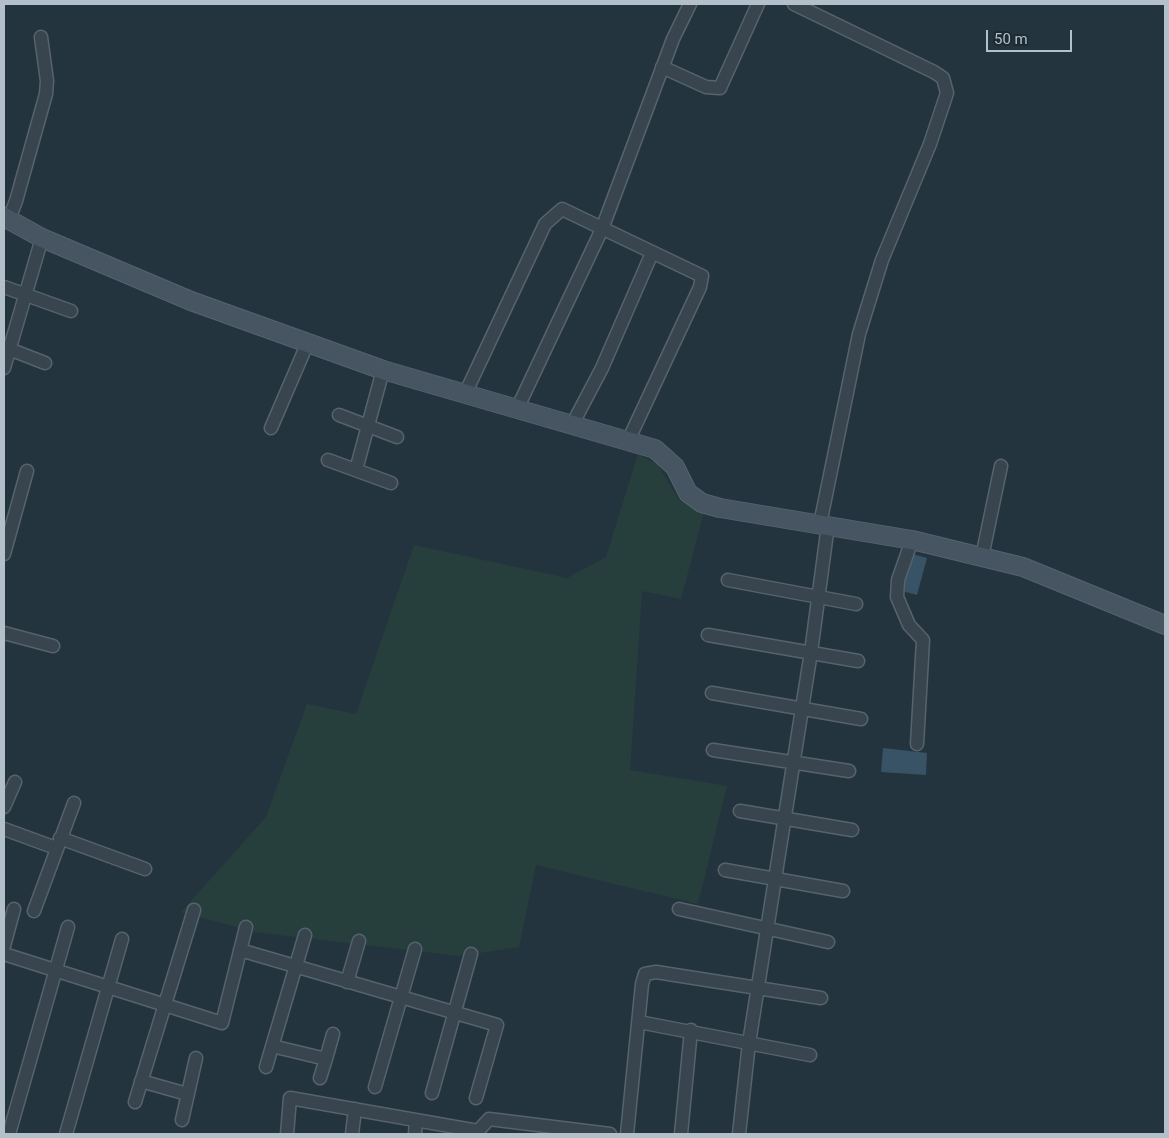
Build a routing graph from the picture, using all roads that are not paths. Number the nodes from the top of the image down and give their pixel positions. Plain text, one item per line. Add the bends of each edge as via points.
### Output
1 (690, 4) edge
2 (758, 4) edge
3 (794, 4) edge
4 (41, 37) dead end
5 (662, 67) junction
6 (6, 218) edge
7 (602, 229) junction
8 (42, 238) junction
9 (652, 253) junction
10 (4, 287) edge
11 (23, 296) junction
12 (71, 311) dead end
13 (308, 342) junction
14 (6, 348) edge
15 (44, 362) dead end
16 (4, 368) edge
17 (383, 370) junction
18 (465, 394) junction
19 (516, 409) junction
20 (338, 415) dead end
21 (572, 425) junction
22 (368, 426) junction
23 (271, 428) dead end
24 (397, 437) dead end
25 (628, 441) junction
26 (328, 460) dead end
27 (1001, 466) dead end
28 (356, 470) junction
29 (26, 471) dead end
30 (391, 483) dead end
31 (824, 524) junction
32 (912, 540) junction
33 (4, 549) edge
34 (982, 557) junction
35 (728, 580) dead end
36 (818, 598) junction
37 (856, 604) dead end
38 (1165, 625) edge
39 (4, 633) edge
40 (708, 635) dead end
41 (53, 646) dead end
42 (811, 652) junction
43 (858, 661) dead end
44 (712, 693) dead end
45 (802, 710) junction
46 (861, 719) dead end
47 (917, 744) dead end
48 (713, 750) dead end
49 (794, 763) junction
50 (849, 771) dead end
51 (15, 782) dead end
52 (74, 802) dead end
53 (4, 807) edge
54 (740, 811) dead end
55 (785, 819) junction
56 (4, 829) edge
57 (852, 830) dead end
58 (58, 843) junction
59 (145, 870) dead end
60 (725, 870) dead end
61 (776, 878) junction
62 (843, 891) dead end
63 (14, 909) dead end
64 (679, 909) dead end
65 (194, 910) dead end
66 (34, 911) dead end
67 (68, 927) dead end
68 (246, 927) dead end
69 (768, 929) junction
70 (305, 935) dead end
71 (122, 939) dead end
72 (359, 941) dead end
73 (828, 942) dead end
74 (4, 946) edge
75 (415, 949) dead end
76 (240, 950) junction
77 (4, 954) edge
78 (471, 954) dead end
79 (296, 967) junction
80 (56, 970) junction
81 (347, 982) junction
82 (108, 987) junction
83 (758, 988) junction
84 (401, 997) junction
85 (821, 998) dead end
86 (165, 1005) junction
87 (455, 1013) junction
88 (639, 1022) junction
89 (691, 1030) junction
90 (333, 1034) dead end
91 (749, 1043) junction
92 (272, 1046) junction
93 (810, 1055) dead end
94 (196, 1058) dead end
95 (326, 1059) junction
96 (266, 1067) dead end
97 (320, 1078) dead end
98 (141, 1081) junction
99 (375, 1088) dead end
100 (432, 1093) dead end
101 (187, 1094) junction
102 (476, 1098) dead end
103 (135, 1102) dead end
104 (355, 1109) junction
105 (182, 1120) dead end
106 (416, 1120) junction
107 (478, 1133) edge
108 (9, 1134) edge
109 (66, 1134) edge
110 (287, 1134) edge
111 (352, 1134) edge
112 (415, 1134) edge
113 (610, 1134) edge
114 (627, 1134) edge
115 (681, 1134) edge
116 (739, 1134) edge

1 - 5 street
2 - 5 street via 720,88 706,87
3 - 31 street via 934,72 943,78 947,93 930,144 882,260 859,334
4 - 6 street via 46,94 16,201
5 - 7 street
6 - 8 street
7 - 9 street
7 - 18 street via 562,210 545,224
7 - 19 street
8 - 11 street
8 - 13 street via 191,301
9 - 21 street via 602,368
9 - 25 street via 702,276 700,288
10 - 11 street
11 - 12 street
11 - 14 street
13 - 17 street
13 - 23 street
14 - 15 street
14 - 16 street
17 - 18 street
17 - 22 street
18 - 19 street
19 - 21 street
20 - 22 street
21 - 25 street
22 - 24 street
22 - 28 street
25 - 31 street via 655,449 663,455 675,467 688,493 702,502 720,508
26 - 28 street
27 - 34 street
28 - 30 street
29 - 33 street
31 - 32 street
31 - 36 street
32 - 34 street
32 - 47 street via 898,580 897,597 910,625 923,640
34 - 38 street via 1023,567
35 - 36 street
36 - 37 street
36 - 42 street
39 - 41 street
40 - 42 street
42 - 43 street
42 - 45 street
44 - 45 street
45 - 46 street
45 - 49 street
48 - 49 street
49 - 50 street
49 - 55 street
51 - 53 street
52 - 58 street
54 - 55 street
55 - 57 street
55 - 61 street
56 - 58 street
58 - 59 street
58 - 66 street
60 - 61 street
61 - 62 street
61 - 69 street
63 - 74 street
64 - 69 street
65 - 86 street
67 - 80 street
68 - 76 street
69 - 73 street
69 - 83 street
70 - 79 street
71 - 82 street
72 - 81 street
75 - 84 street
76 - 79 street
76 - 86 street via 222,1023
77 - 80 street
78 - 87 street
79 - 81 street
79 - 92 street
80 - 82 street
80 - 108 street
81 - 84 street
82 - 86 street
82 - 109 street
83 - 85 street
83 - 88 street via 650,972 643,978
83 - 91 street
84 - 87 street
84 - 99 street
86 - 98 street
87 - 100 street
87 - 102 street via 497,1026
88 - 89 street
88 - 114 street
89 - 91 street
89 - 115 street
90 - 95 street
91 - 93 street
91 - 116 street
92 - 95 street
92 - 96 street
94 - 101 street
95 - 97 street
98 - 101 street
98 - 103 street
101 - 105 street
104 - 106 street
104 - 110 street via 290,1098
104 - 111 street
106 - 107 street
106 - 112 street
107 - 113 street via 489,1118

